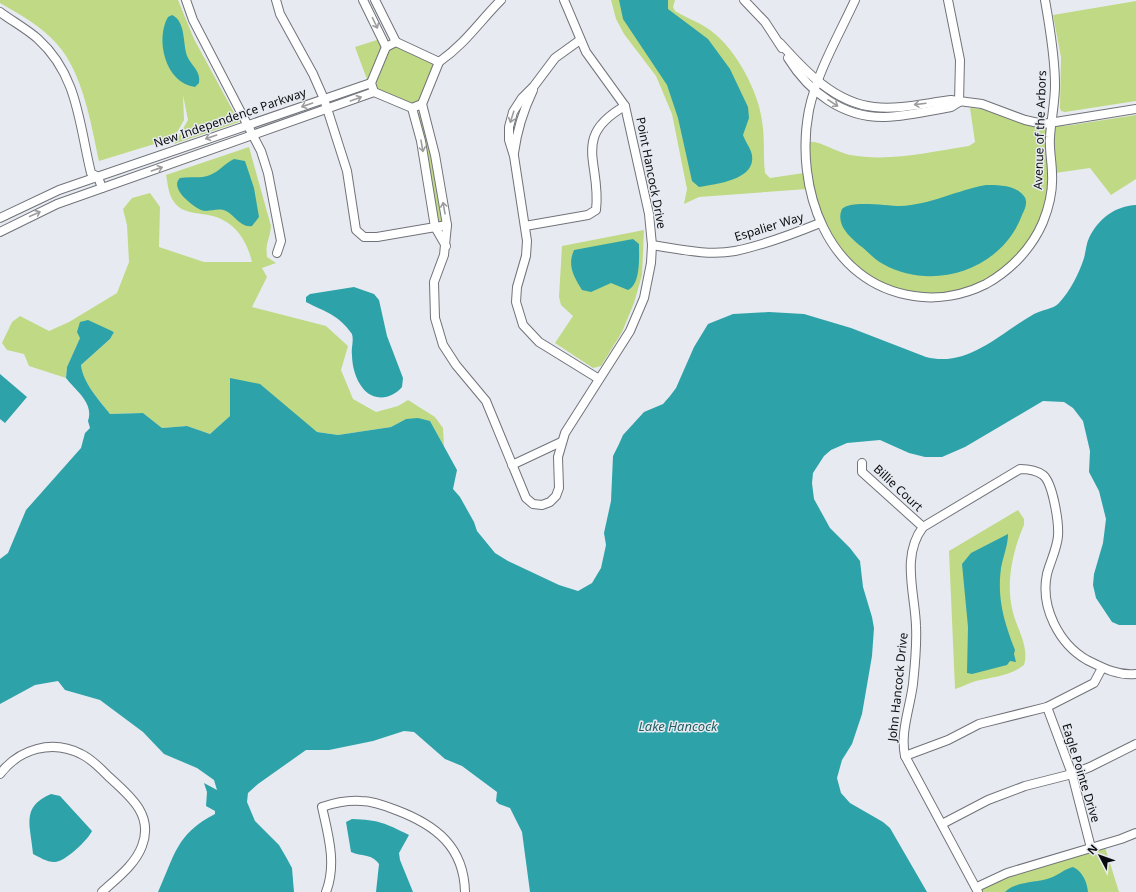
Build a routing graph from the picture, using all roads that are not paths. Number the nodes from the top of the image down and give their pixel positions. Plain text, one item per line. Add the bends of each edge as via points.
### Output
1 (186, 0) edge
2 (276, 0) edge
3 (363, 0) edge
4 (375, 0) edge
5 (501, 0) edge
6 (564, 0) edge
7 (744, 0) edge
8 (855, 0) edge
9 (948, 0) edge
10 (1045, 0) edge
11 (0, 12) edge
12 (580, 40) junction
13 (396, 42) junction
14 (780, 43) junction
15 (386, 47) junction
16 (439, 62) junction
17 (818, 81) junction
18 (371, 83) junction
19 (815, 91) junction
20 (374, 92) junction
21 (324, 99) junction
22 (959, 102) junction
23 (422, 104) junction
24 (625, 106) junction
25 (412, 108) junction
26 (1136, 109) edge
27 (327, 110) junction
28 (1052, 123) junction
29 (248, 125) junction
30 (254, 135) junction
31 (98, 176) junction
32 (102, 188) junction
33 (0, 218) edge
34 (820, 223) junction
35 (448, 225) junction
36 (525, 226) junction
37 (435, 227) junction
38 (0, 232) edge
39 (652, 245) junction
40 (446, 246) junction
41 (277, 253) dead end
42 (599, 379) junction
43 (561, 442) junction
44 (862, 463) dead end
45 (512, 465) junction
46 (923, 527) junction
47 (1102, 668) junction
48 (1136, 674) edge
49 (1047, 707) junction
50 (1136, 744) edge
51 (906, 756) junction
52 (0, 774) edge
53 (1072, 774) junction
54 (942, 824) junction
55 (1136, 833) edge
56 (1091, 848) junction
57 (977, 890) edge
58 (102, 892) edge
59 (326, 892) edge
60 (465, 892) edge

1 - 29 street via 193,20
2 - 21 street via 280,14
3 -> 15 street
4 - 13 street
5 - 16 street via 471,35
6 - 12 street, Point Hancock Drive
7 - 14 street
8 - 17 street, Avenue of the Arbors
9 - 22 street via 960,60
10 - 28 street, Avenue of the Arbors via 1055,71
11 - 31 street via 37,38 63,69 74,92 91,173
12 - 24 street, Point Hancock Drive
12 - 36 street via 555,58 534,86 522,112 514,156
13 - 15 street
13 - 16 street
14 - 17 street
14 - 19 street via 794,68
15 - 18 street
16 - 23 street
17 - 19 street, Avenue of the Arbors
22 -> 17 street via 951,100 890,108 874,107 845,99
18 - 20 street
18 - 21 street, New Independence Parkway
19 -> 22 street via 839,107 873,117 898,116 951,107
19 - 34 street, Avenue of the Arbors via 810,110 806,150 808,176
20 - 25 street
27 -> 20 street, New Independence Parkway
21 - 27 street
21 -> 29 street, New Independence Parkway
22 - 28 street via 982,104 1036,123
23 - 25 street
35 -> 23 street, Point Hancock Drive
24 - 36 street via 610,114 596,131 590,149 597,198 596,210 588,215
24 - 39 street, Point Hancock Drive via 649,214
25 -> 37 street via 421,141
26 - 28 street
27 - 30 street, New Independence Parkway
27 - 37 street via 347,171 356,230 364,237 377,237
28 - 34 street, Avenue of the Arbors via 1052,188 1043,222 1022,255 1004,273 979,287 964,293 936,298 892,292 865,278 842,258
29 - 30 street
29 -> 31 street, New Independence Parkway
32 -> 30 street, New Independence Parkway
30 - 41 street via 268,173 275,205 281,241
31 - 32 street
31 - 33 street, New Independence Parkway via 59,190
38 -> 32 street, New Independence Parkway via 57,204
34 - 39 street, Espalier Way via 763,244 734,251 700,252
35 - 37 street
35 - 40 street, Point Hancock Drive
36 - 42 street via 526,256 517,287 516,302 523,325 539,342
37 - 40 street
39 - 42 street, Point Hancock Drive via 649,276 640,309 630,331
40 - 45 street, Point Hancock Drive via 434,282 435,318 443,345 486,401
42 - 43 street, Point Hancock Drive
43 - 45 street
43 - 45 street, Point Hancock Drive via 558,457 558,492 554,499 546,504 536,505 526,498
44 - 46 street, Billie Court via 862,472
46 - 47 street via 1020,469 1044,476 1049,484 1058,521 1058,537 1047,575 1046,594 1050,613 1058,633 1067,644
46 - 51 street, John Hancock Drive via 918,533 910,557 916,653 903,745
47 - 48 street via 1118,673
47 - 49 street via 1094,683
49 - 51 street via 979,724 948,740
49 - 53 street, Eagle Pointe Drive
50 - 53 street
51 - 54 street, John Hancock Drive
52 - 58 street via 27,751 43,747 60,747 72,750 90,760 132,797 142,814 145,834 142,846 132,863
53 - 54 street via 1012,790
53 - 56 street, Eagle Pointe Drive
54 - 57 street, John Hancock Drive
55 - 56 street
56 - 57 street via 1007,873
59 - 60 street via 330,884 332,848 322,807 362,800 418,818 439,832 454,851 465,876

